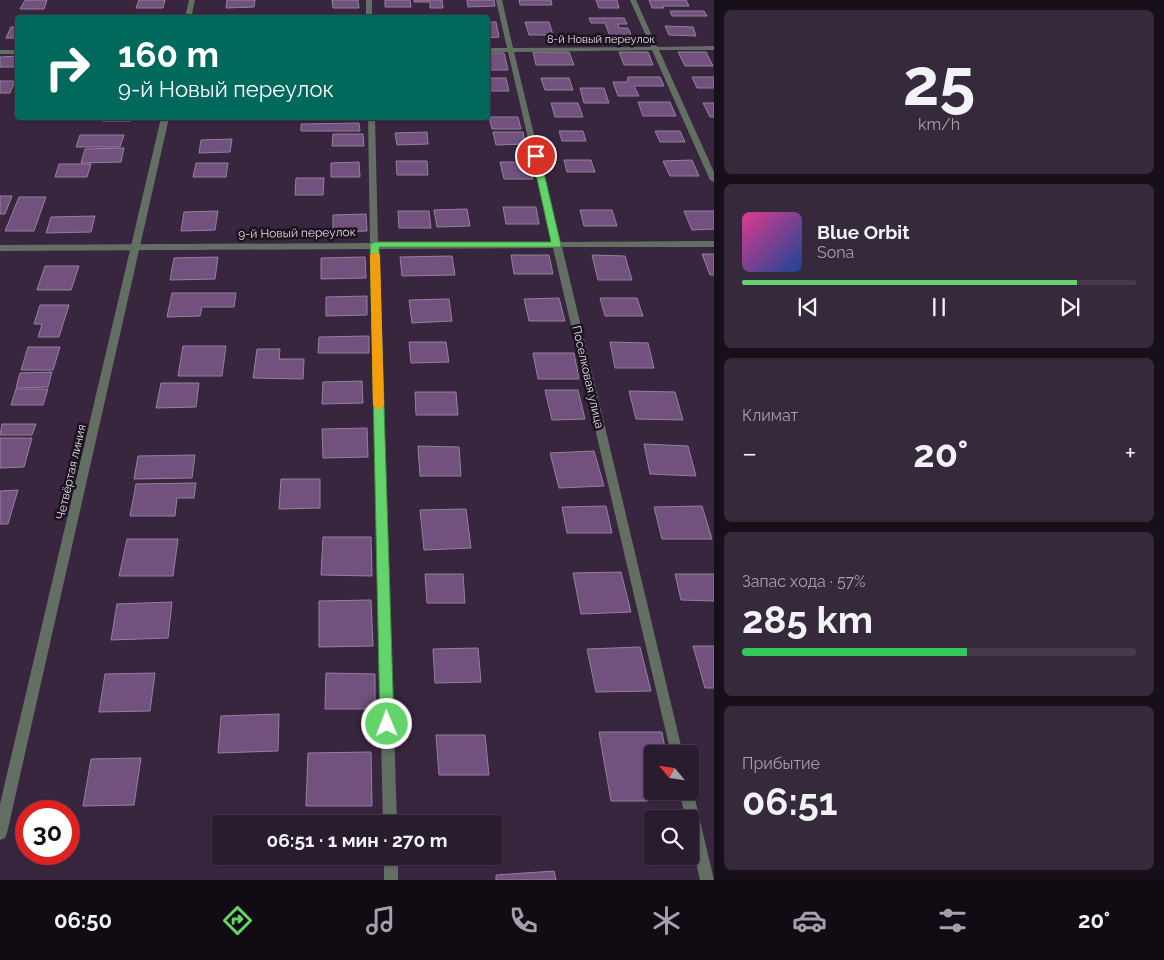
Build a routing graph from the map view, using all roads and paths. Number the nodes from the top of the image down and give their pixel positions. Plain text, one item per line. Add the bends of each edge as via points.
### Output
1 (192, 0) edge
2 (369, 0) edge
3 (499, 0) edge
4 (633, 0) edge
5 (189, 15) edge
6 (369, 15) edge
7 (714, 48) edge
8 (511, 49) junction
9 (655, 49) junction
10 (490, 50) edge
11 (0, 52) edge
12 (15, 52) edge
13 (165, 120) edge
14 (371, 120) edge
15 (714, 180) edge
16 (375, 244) junction
17 (714, 244) edge
18 (557, 245) junction
19 (136, 247) junction
20 (0, 248) edge
21 (675, 745) edge
22 (688, 800) edge
23 (390, 815) edge
24 (0, 833) edge
25 (391, 865) edge
26 (391, 880) edge
27 (707, 880) edge

1 - 5 street
2 - 6 street
3 - 8 street, Поселковая улица
4 - 9 street
7 - 9 street, 8-й Новый переулок
8 - 9 street, 8-й Новый переулок
8 - 10 street, 8-й Новый переулок
8 - 18 street, Поселковая улица
9 - 15 street
11 - 12 street
13 - 19 street, Четвёртая линия
14 - 16 street
16 - 18 street, 9-й Новый переулок
16 - 19 street, 9-й Новый переулок
16 - 23 street
17 - 18 street, 9-й Новый переулок
18 - 21 street, Поселковая улица
19 - 20 street, 9-й Новый переулок
19 - 24 street, Четвёртая линия
22 - 27 street
25 - 26 street

